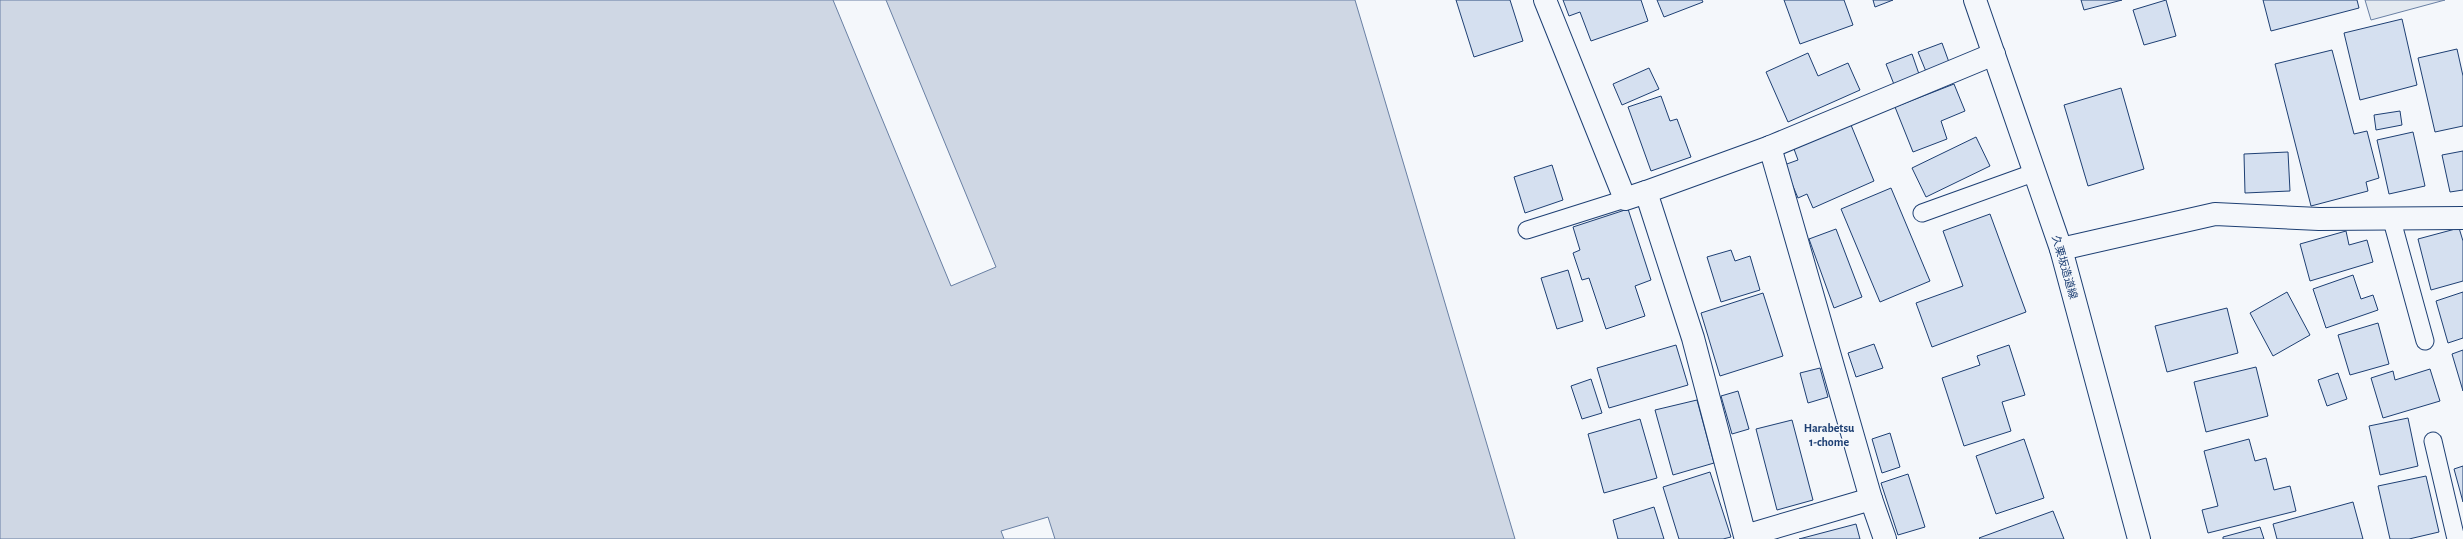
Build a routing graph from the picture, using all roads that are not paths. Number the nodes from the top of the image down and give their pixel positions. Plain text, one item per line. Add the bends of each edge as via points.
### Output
1 (1545, 0) edge
2 (1975, 0) edge
3 (1994, 54) junction
4 (1770, 147) junction
5 (2036, 172) junction
6 (1646, 192) junction
7 (1625, 199) junction
8 (1922, 213) dead end
9 (2391, 217) junction
10 (2463, 218) edge
11 (1527, 230) dead end
12 (2061, 249) junction
13 (2425, 341) dead end
14 (2433, 440) dead end
15 (1871, 499) junction
16 (1782, 532) edge
17 (1885, 539) edge
18 (2139, 539) edge
19 (2456, 539) edge

1 - 7 street
2 - 3 street, 久栗坂造道線
3 - 4 street
3 - 5 street, 久栗坂造道線
4 - 6 street
4 - 15 street
5 - 8 lane
5 - 12 street, 久栗坂造道線
6 - 7 street
6 - 16 street via 1693,338 1745,536
7 - 11 lane
9 - 10 street
9 - 12 street via 2319,219 2215,214
9 - 13 lane
12 - 18 street, 久栗坂造道線
14 - 19 lane
15 - 16 street
15 - 17 street

